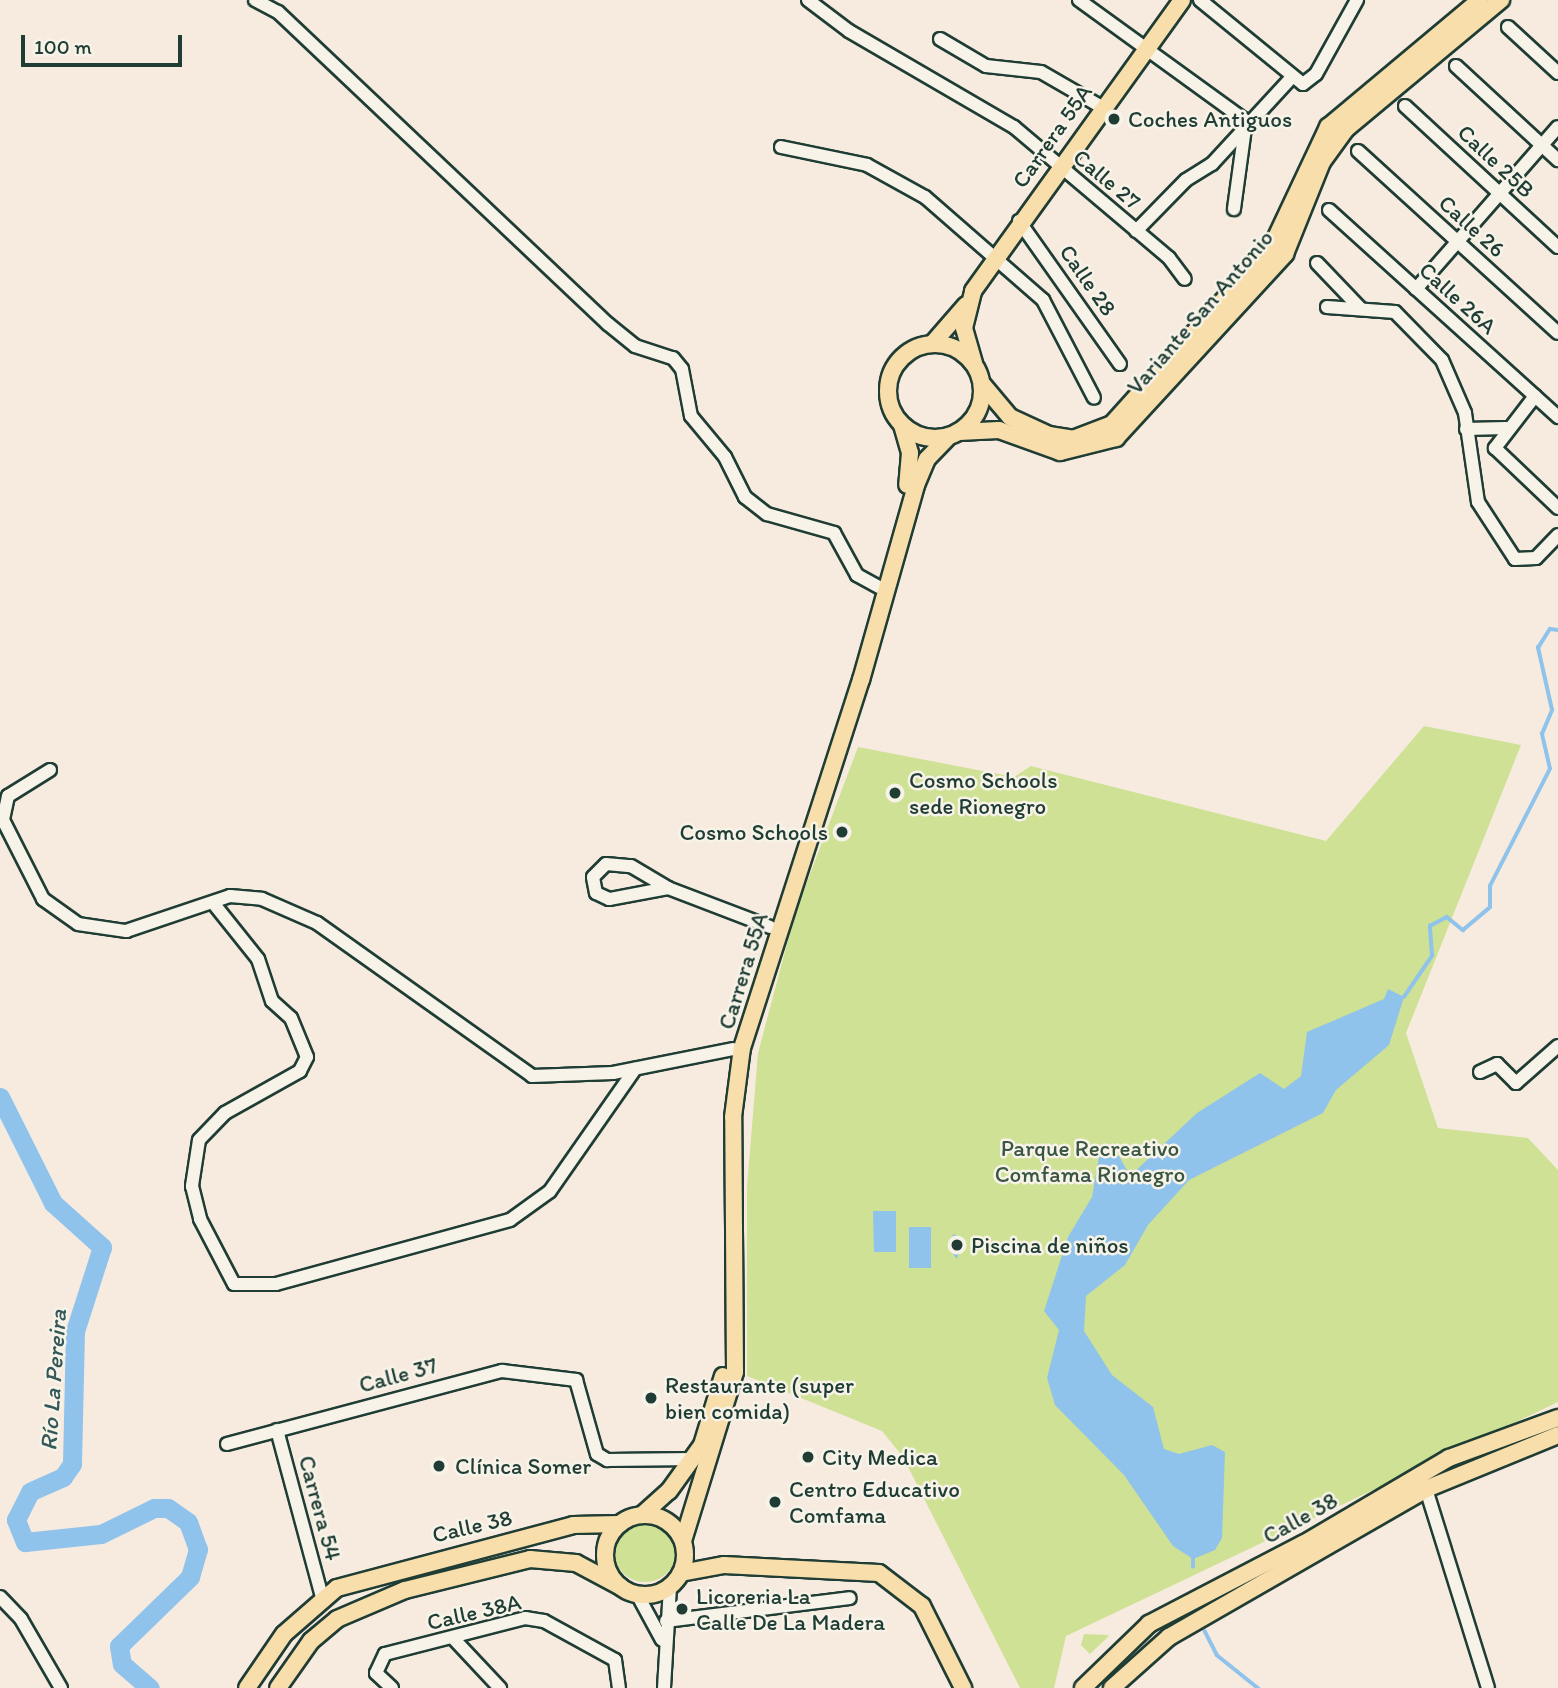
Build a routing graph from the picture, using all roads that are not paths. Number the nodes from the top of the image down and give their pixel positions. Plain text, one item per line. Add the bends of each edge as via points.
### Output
1 (256, 0) edge
2 (808, 0) edge
3 (1079, 0) edge
4 (1182, 0) edge
5 (1200, 0) edge
6 (1357, 0) edge
7 (1480, 0) edge
8 (1501, 0) edge
9 (1508, 27) dead end
10 (940, 39) dead end
11 (1146, 47) junction
12 (1457, 66) dead end
13 (1558, 74) edge
14 (1291, 78) junction
15 (1100, 106) junction
16 (1405, 106) dead end
17 (1246, 121) junction
18 (1558, 127) edge
19 (1541, 145) junction
20 (781, 148) dead end
21 (1358, 151) dead end
22 (1558, 160) edge
23 (1059, 166) junction
24 (1499, 193) junction
25 (1234, 209) dead end
26 (1329, 210) dead end
27 (1019, 221) junction
28 (1136, 231) junction
29 (1458, 241) junction
30 (1558, 247) edge
31 (996, 255) junction
32 (1317, 263) dead end
33 (1185, 279) dead end
34 (1416, 289) junction
35 (968, 303) junction
36 (1327, 307) dead end
37 (1361, 309) junction
38 (1558, 333) edge
39 (933, 343) junction
40 (974, 363) junction
41 (1121, 364) dead end
42 (983, 385) junction
43 (1535, 396) junction
44 (1094, 398) dead end
45 (1558, 417) edge
46 (902, 425) junction
47 (1506, 428) junction
48 (1466, 429) junction
49 (954, 434) junction
50 (1558, 508) edge
51 (1558, 535) edge
52 (879, 587) junction
53 (50, 770) dead end
54 (668, 888) junction
55 (214, 904) junction
56 (770, 927) junction
57 (1558, 1046) edge
58 (733, 1049) junction
59 (635, 1069) junction
60 (1480, 1072) dead end
61 (1558, 1418) edge
62 (277, 1430) junction
63 (1558, 1435) edge
64 (226, 1444) dead end
65 (694, 1459) junction
66 (1426, 1489) junction
67 (642, 1515) junction
68 (619, 1524) junction
69 (684, 1544) junction
70 (724, 1564) junction
71 (701, 1569) junction
72 (681, 1573) junction
73 (621, 1587) junction
74 (669, 1593) junction
75 (637, 1594) junction
76 (0, 1597) edge
77 (322, 1597) junction
78 (850, 1598) dead end
79 (666, 1621) junction
80 (453, 1639) junction
81 (663, 1643) junction
82 (61, 1688) edge
83 (247, 1688) edge
84 (278, 1688) edge
85 (392, 1688) edge
86 (500, 1688) edge
87 (619, 1688) edge
88 (664, 1688) edge
89 (962, 1688) edge
90 (1083, 1688) edge
91 (1112, 1688) edge
92 (1488, 1688) edge

1 - 52 street via 288,21 608,324 635,346 673,358 682,369 691,416 725,457 745,498 767,514 834,533 857,575
2 - 23 street, Calle 27 via 849,31 1014,127
3 - 11 street
4 - 11 main road, Carrera 55A
5 - 14 street
6 - 14 street via 1316,74 1303,84
7 - 42 main road, Variante San Antonio via 1328,127 1302,171 1272,246 1112,424 1073,439 1049,435 999,408
8 - 49 main road, Variante San Antonio via 1346,129 1322,162 1285,254 1116,438 1060,452 999,430
9 - 13 street
10 - 15 street via 986,66 1041,72
11 - 15 main road, Carrera 55A
11 - 17 street
12 - 19 street
14 - 17 street
15 - 23 main road, Carrera 55A
16 - 24 street, Calle 25B
17 - 25 street
17 - 28 street via 1212,164 1186,180
18 - 19 street
19 - 22 street
19 - 24 street
20 - 31 street via 841,157 898,180
21 - 29 street, Calle 26
23 - 27 main road, Carrera 55A
23 - 28 street, Calle 27
24 - 29 street
24 - 30 street, Calle 25B
26 - 34 street, Calle 26A
27 - 31 main road, Carrera 55A
27 - 41 street, Calle 28
28 - 33 street, Calle 27
29 - 34 street
29 - 38 street, Calle 26
31 - 35 main road, Carrera 55A
31 - 44 street via 1042,300
32 - 37 street
34 - 43 street, Calle 26A
35 - 39 main road, Carrera 55A
35 - 40 main road, Carrera 55A via 964,328
36 - 37 street
37 - 48 street via 1395,312 1442,360 1461,399
39 - 40 main road via 960,350
39 - 46 main road via 907,353 891,374 889,401
40 - 42 main road
42 - 49 main road via 978,412
43 - 45 street, Calle 26A
43 - 47 street
46 - 49 main road via 928,438
46 - 52 main road, Carrera 55A via 910,473
47 - 48 street
47 - 50 street via 1495,440 1498,454
48 - 51 street via 1478,502 1506,549 1515,559 1531,560
49 - 69 main road, Carrera 55A via 927,459 916,485 861,680 742,1048 733,1117 734,1372
52 - 56 main road, Carrera 55A
53 - 55 street via 8,796 4,820 43,899 58,914 104,932 151,925
54 - 54 street via 649,873 618,864 600,866 593,877 596,894 609,899
54 - 56 street
55 - 59 street via 230,896 262,900 317,923 532,1076
55 - 59 street via 258,959 272,1001 291,1018 307,1056 300,1071 225,1113 199,1140 192,1186 200,1219 234,1283 276,1284 510,1220 558,1181
56 - 58 main road, Carrera 55A
57 - 60 street via 1516,1083 1497,1064
58 - 59 street
58 - 65 main road, Carrera 55A via 724,1121 723,1376
61 - 90 main road, Calle 38 via 1448,1458 1303,1544 1149,1624
62 - 64 street, Calle 37
62 - 65 street, Calle 37 via 482,1374 555,1377 581,1385 597,1454 607,1460
62 - 77 street, Carrera 54
63 - 66 main road, Calle 38
65 - 67 main road, Carrera 55A
66 - 91 main road, Calle 38 via 1169,1637
66 - 92 street
67 - 68 main road
67 - 69 main road via 668,1522
68 - 73 main road via 605,1551 608,1571
68 - 77 main road, Calle 38 via 573,1525 337,1588
69 - 70 main road
69 - 72 main road
70 - 71 main road
70 - 89 main road via 879,1573 922,1606
71 - 72 main road
71 - 74 main road
72 - 74 main road
73 - 75 main road
73 - 84 main road, Calle 38 via 576,1563 530,1559 379,1599 321,1632
74 - 75 main road
74 - 79 street
75 - 81 street
76 - 82 street via 21,1619
77 - 83 main road, Calle 38 via 284,1634
78 - 79 street
79 - 81 street
80 - 85 street, Calle 38A via 385,1654 376,1673
80 - 86 street
80 - 87 street, Calle 38A via 535,1618 617,1663
81 - 88 street

